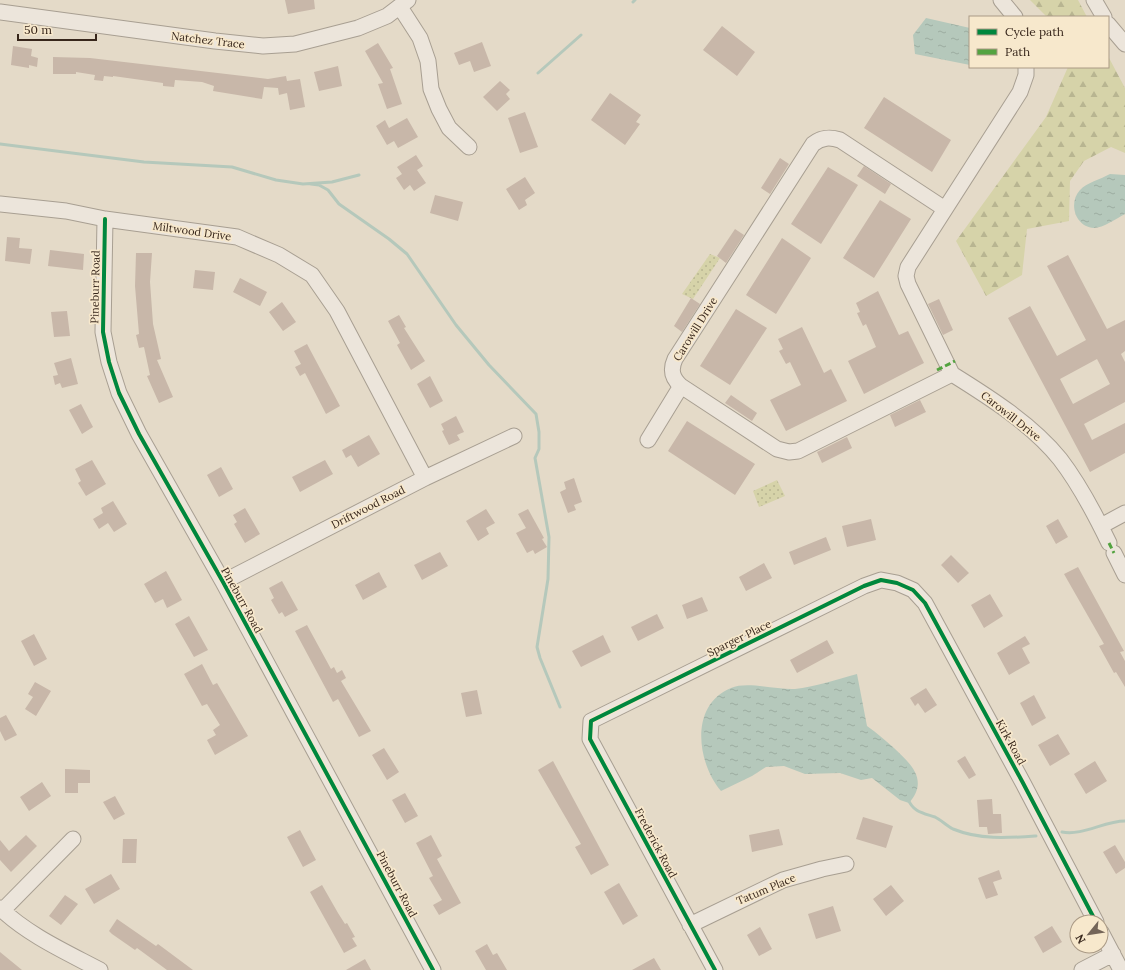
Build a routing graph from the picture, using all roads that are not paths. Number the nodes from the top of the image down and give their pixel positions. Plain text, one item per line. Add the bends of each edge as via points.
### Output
1 (1001, 0) edge
2 (1094, 0) edge
3 (404, 3) edge
4 (0, 12) edge
5 (1014, 16) edge
6 (1103, 16) edge
7 (1109, 25) edge
8 (1125, 44) edge
9 (1026, 68) edge
10 (469, 146) dead end
11 (0, 204) edge
12 (945, 209) junction
13 (105, 219) junction
14 (952, 374) junction
15 (681, 386) junction
16 (514, 436) dead end
17 (648, 440) dead end
18 (425, 478) junction
19 (1125, 514) edge
20 (1101, 526) junction
21 (1125, 575) edge
22 (223, 582) junction
23 (897, 584) joint
24 (591, 721) joint
25 (73, 839) dead end
26 (846, 864) dead end
27 (1, 909) edge
28 (1092, 914) edge
29 (690, 925) junction
30 (1109, 948) edge
31 (1112, 954) junction
32 (100, 970) edge
33 (433, 970) edge
34 (715, 970) edge
35 (1082, 970) edge
36 (1121, 970) edge

1 - 5 street
2 - 6 street
3 - 4 street, Natchez Trace via 387,16 351,30 294,44 263,46
3 - 10 street via 428,61 431,89 439,109 449,128
7 - 8 street
9 - 12 street via 1020,92
11 - 13 street, Miltwood Drive via 66,211
12 - 14 street via 908,267 906,276
12 - 15 street, Carowill Drive via 840,140 818,140 675,359 672,365 673,377
13 - 18 street, Miltwood Drive via 237,237 279,255 312,275 337,311
13 - 22 street, Pineburr Road via 103,332 119,393 139,434
14 - 15 street, Carowill Drive via 793,452 777,449
14 - 20 street, Carowill Drive via 1034,432 1059,458 1083,492
15 - 17 street
16 - 18 street, Driftwood Road
18 - 22 street, Driftwood Road
19 - 20 street
20 - 21 street, Carowill Drive
22 - 33 street, Pineburr Road
23 - 24 street, Sparger Place via 881,580 864,586
23 - 28 street, Kirk Road via 913,590 925,603
24 - 29 street, Frederick Road via 590,739
25 - 27 street
26 - 29 street, Tatum Place via 822,868 783,880
27 - 32 street via 56,947
29 - 34 street, Frederick Road
30 - 31 street
31 - 35 street
31 - 36 street

